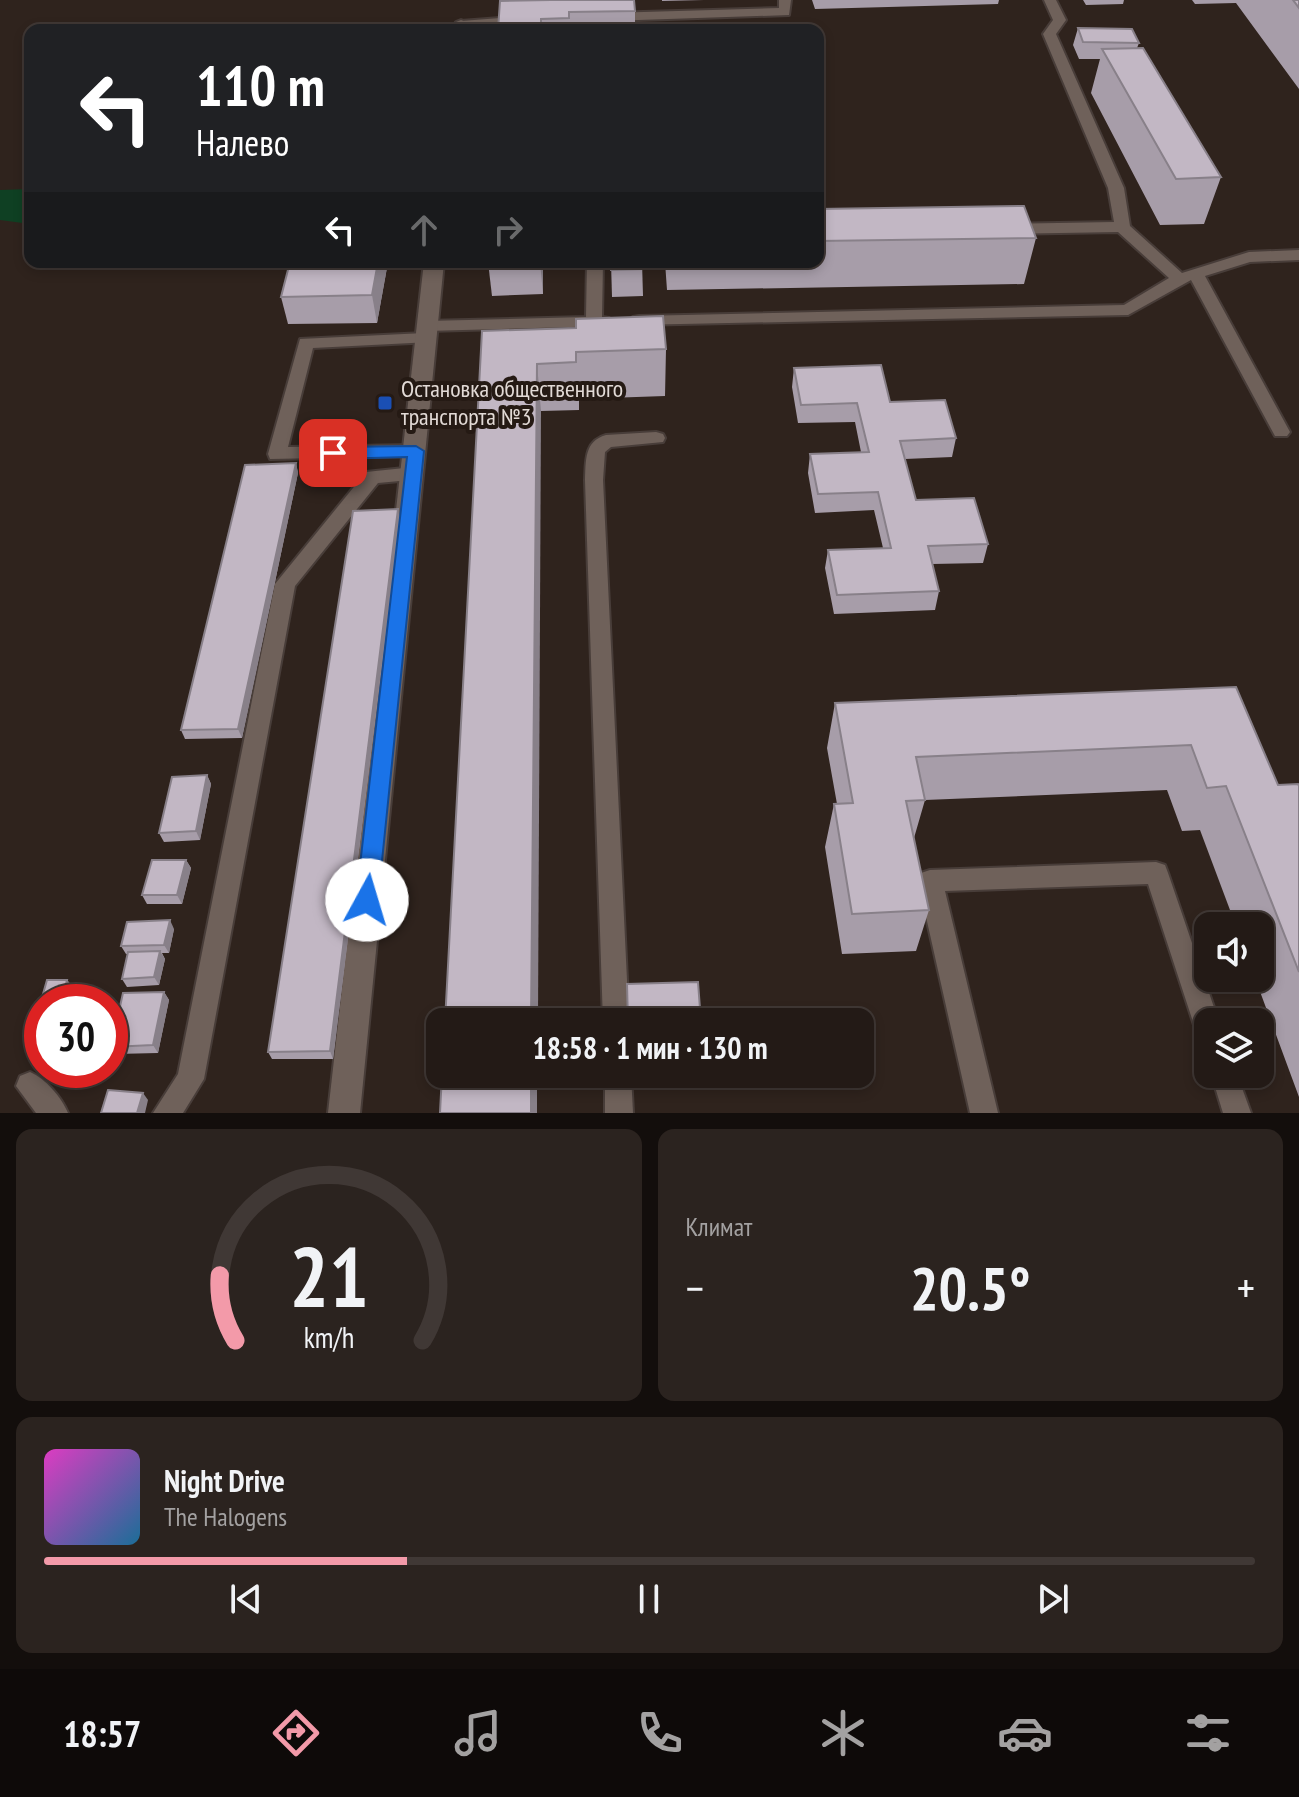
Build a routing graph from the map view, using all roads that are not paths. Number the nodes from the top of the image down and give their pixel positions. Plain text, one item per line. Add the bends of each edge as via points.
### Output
1 (785, 0) edge
2 (1050, 0) edge
3 (735, 7) edge
4 (602, 17) edge
5 (540, 19) edge
6 (496, 24) edge
7 (1122, 227) junction
8 (994, 229) edge
9 (1299, 255) edge
10 (433, 268) edge
11 (595, 268) edge
12 (1187, 276) junction
13 (594, 322) junction
14 (426, 332) junction
15 (1281, 432) dead end
16 (656, 438) dead end
17 (415, 463) junction
18 (615, 1008) edge
19 (1201, 1008) edge
20 (32, 1088) edge
21 (618, 1088) edge
22 (1229, 1088) edge
23 (54, 1113) edge
24 (167, 1113) edge
25 (344, 1113) edge
26 (619, 1113) edge
27 (984, 1113) edge
28 (1237, 1113) edge

1 - 3 lane via 785,12
2 - 7 lane via 1060,20 1049,34 1116,188
3 - 4 lane
5 - 6 lane
7 - 8 lane
7 - 12 lane
9 - 12 lane via 1249,257
10 - 14 street
11 - 13 lane
12 - 13 lane via 1128,310
12 - 15 lane
13 - 14 lane
14 - 17 street
14 - 17 lane via 306,343 277,454
16 - 18 lane via 606,441 596,450
17 - 24 lane via 373,477 285,584 190,1079
17 - 25 street
19 - 27 lane via 1156,873 930,881
20 - 23 lane
21 - 26 lane
22 - 28 lane

